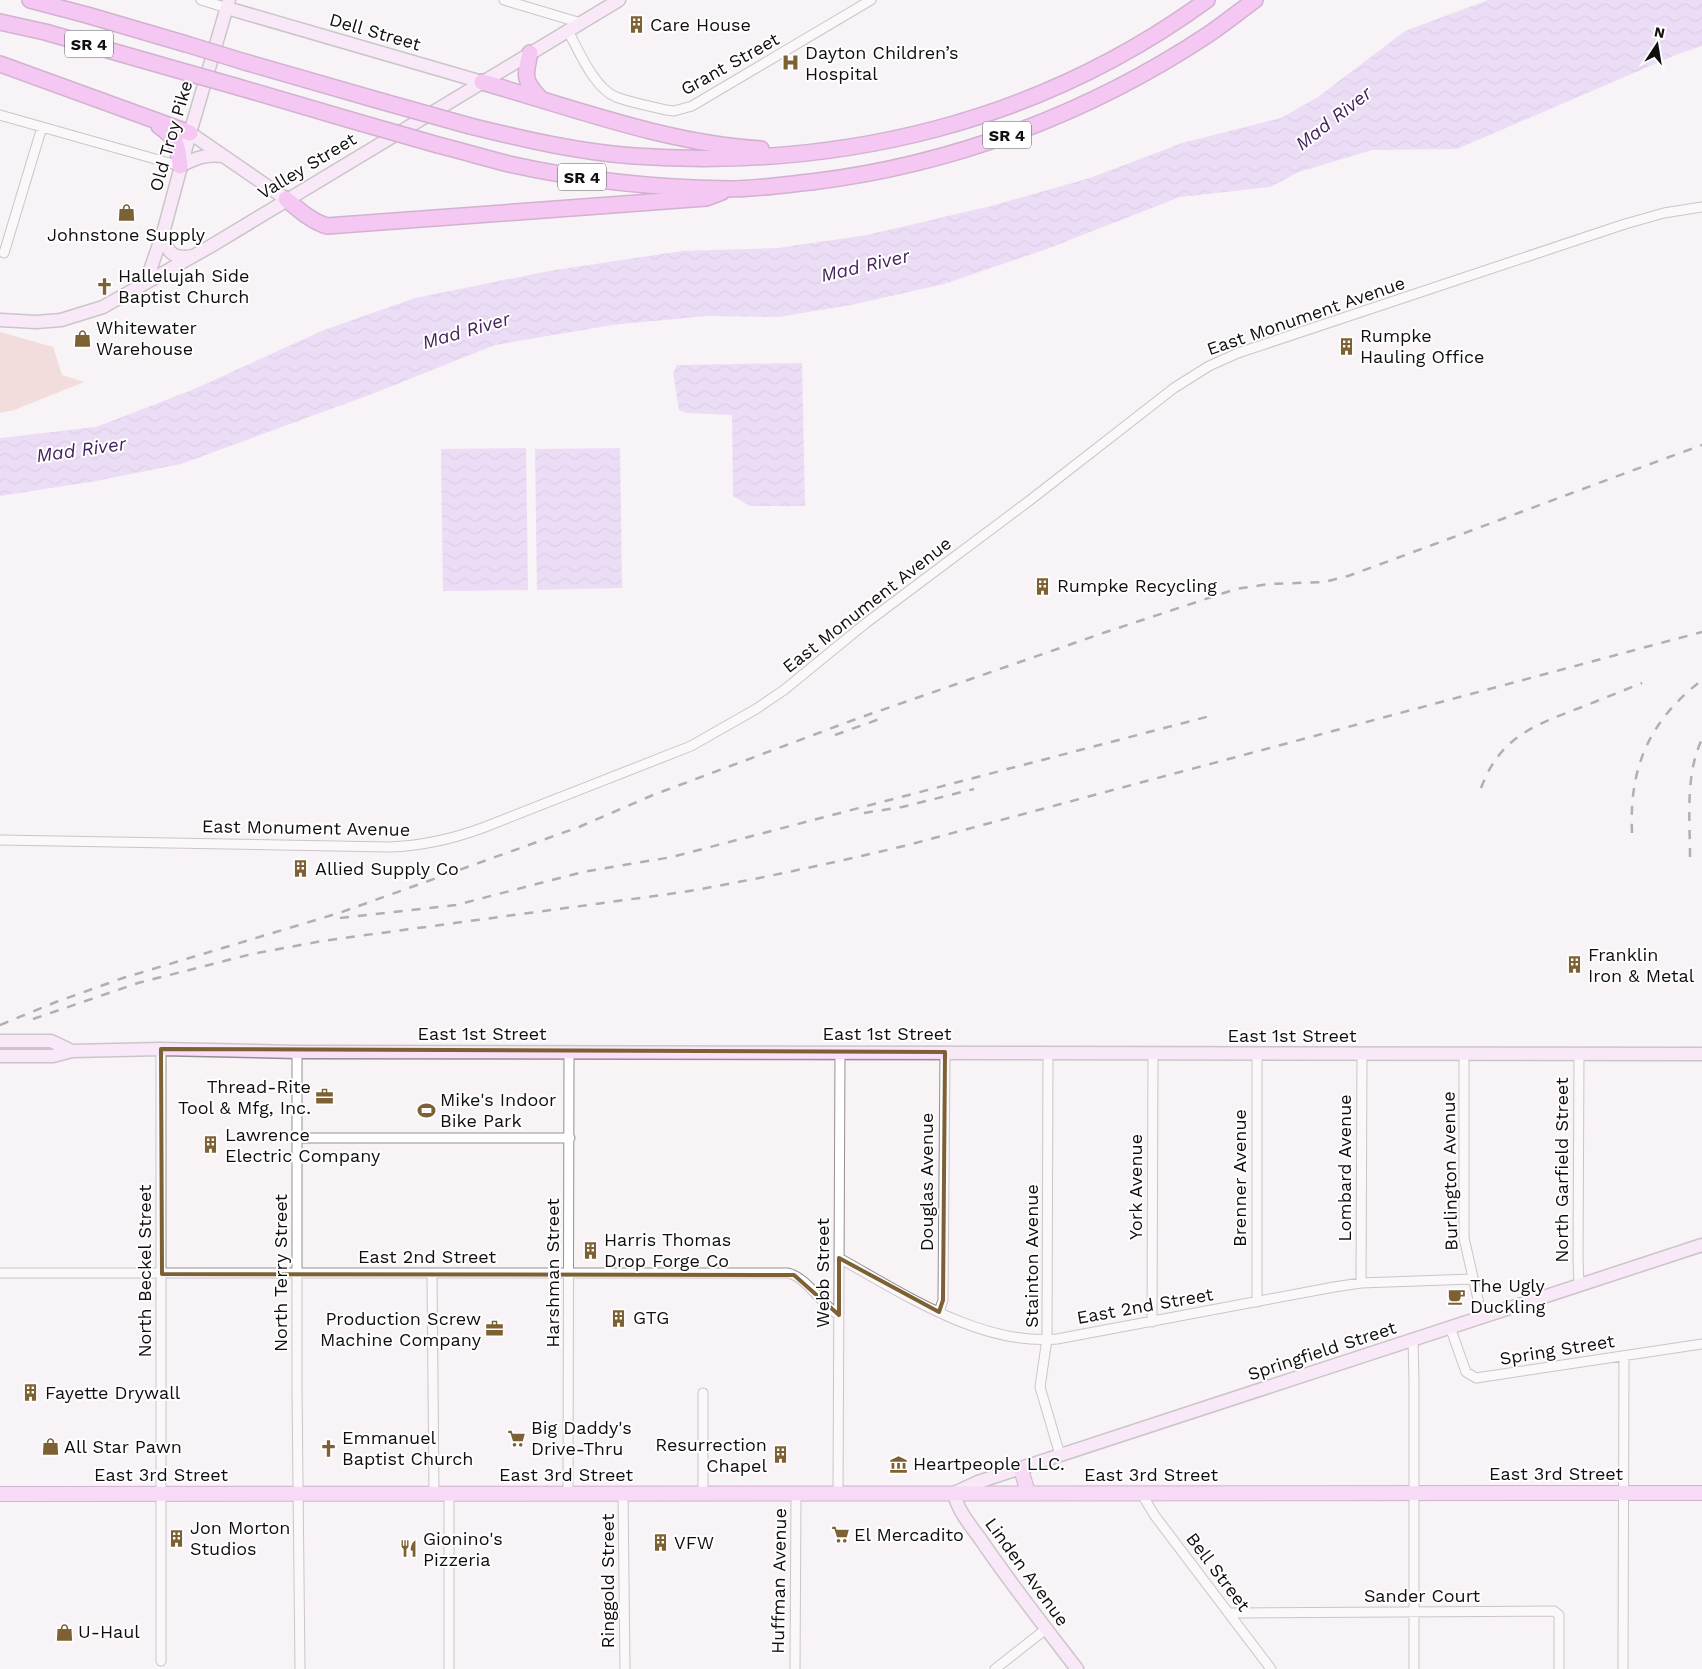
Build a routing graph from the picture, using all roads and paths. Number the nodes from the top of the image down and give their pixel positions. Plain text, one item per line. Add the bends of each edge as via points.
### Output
1 (30, 0) edge
2 (201, 0) edge
3 (504, 0) edge
4 (619, 0) edge
5 (871, 0) edge
6 (1206, 0) edge
7 (1255, 0) edge
8 (228, 4) edge
9 (0, 22) edge
10 (581, 23) junction
11 (568, 31) junction
12 (530, 53) junction
13 (0, 64) edge
14 (482, 82) junction
15 (540, 98) junction
16 (0, 114) edge
17 (147, 118) junction
18 (42, 127) junction
19 (190, 132) junction
20 (794, 155) junction
21 (224, 156) junction
22 (180, 166) junction
23 (730, 189) junction
24 (286, 199) junction
25 (1702, 206) edge
26 (163, 233) junction
27 (4, 253) dead end
28 (193, 256) junction
29 (146, 282) junction
30 (0, 320) edge
31 (0, 840) edge
32 (0, 1041) edge
33 (161, 1049) junction
34 (72, 1051) junction
35 (297, 1052) junction
36 (569, 1052) junction
37 (840, 1052) junction
38 (945, 1052) junction
39 (1048, 1053) junction
40 (1152, 1053) junction
41 (1256, 1053) junction
42 (1362, 1053) junction
43 (1464, 1054) junction
44 (1579, 1054) junction
45 (1702, 1054) edge
46 (0, 1056) edge
47 (297, 1138) junction
48 (570, 1138) junction
49 (1702, 1245) edge
50 (839, 1258) junction
51 (0, 1273) edge
52 (569, 1273) junction
53 (162, 1274) junction
54 (297, 1274) junction
55 (432, 1274) junction
56 (1472, 1279) junction
57 (1361, 1283) junction
58 (1579, 1285) junction
59 (1257, 1302) junction
60 (939, 1312) junction
61 (839, 1314) junction
62 (1482, 1317) junction
63 (1152, 1322) junction
64 (1450, 1328) junction
65 (1047, 1340) junction
66 (1413, 1340) junction
67 (1702, 1344) edge
68 (1624, 1357) junction
69 (703, 1393) dead end
70 (1060, 1455) junction
71 (1021, 1469) junction
72 (838, 1493) junction
73 (954, 1493) junction
74 (1028, 1493) junction
75 (1141, 1493) junction
76 (1414, 1493) junction
77 (1623, 1493) junction
78 (1702, 1493) edge
79 (0, 1494) edge
80 (161, 1494) junction
81 (299, 1494) junction
82 (434, 1494) junction
83 (449, 1494) junction
84 (568, 1494) junction
85 (623, 1494) junction
86 (703, 1494) junction
87 (796, 1494) junction
88 (1414, 1612) junction
89 (1229, 1613) junction
90 (1046, 1629) junction
91 (161, 1661) dead end
92 (300, 1669) edge
93 (449, 1669) edge
94 (624, 1669) edge
95 (795, 1669) edge
96 (995, 1669) edge
97 (1076, 1669) edge
98 (1271, 1669) edge
99 (1414, 1669) edge
100 (1560, 1669) edge
101 (1623, 1669) edge

1 - 20 highway, SR 4, bridge via 528,140 632,156 700,159
2 - 8 street, Dell Street
3 - 10 street
4 - 10 main road, Valley Street
5 - 11 street, Grant Street via 725,88 692,106 674,111 616,97 607,91 599,84
6 - 20 highway, SR 4 via 1114,58 997,110 886,142
7 - 23 highway, SR 4 via 1156,66 1024,130 977,146 867,173
8 - 14 main road, Dell Street
8 - 19 main road, Old Troy Pike
9 - 23 highway, SR 4, bridge via 509,164 636,184
10 - 11 main road, Valley Street
11 - 12 main road, Valley Street
12 - 14 main road, Valley Street
12 - 15 highway via 526,78 529,87
13 - 17 highway
14 - 15 highway
14 - 24 main road, Valley Street
15 - 20 highway via 678,138
16 - 18 street
17 - 19 highway
17 - 22 highway via 175,139
18 - 22 street
18 - 27 street
19 - 21 main road
19 - 22 main road, Old Troy Pike
21 - 22 main road via 196,158
21 - 24 main road
22 - 26 main road, Old Troy Pike
23 - 24 highway via 706,198 327,226 310,218
24 - 28 main road, Valley Street
25 - 31 street, East Monument Avenue via 1625,224 1215,363 1174,388 756,709 691,746 459,837 428,844 388,847
26 - 28 main road via 167,249 172,254
26 - 29 main road, Old Troy Pike
28 - 29 main road, Valley Street
29 - 30 main road, Valley Street via 102,307 61,320
32 - 34 main road, East 1st Street via 51,1041
33 - 34 main road, East 1st Street
33 - 35 main road, East 1st Street
33 - 53 street, North Beckel Street
34 - 46 main road, East 1st Street via 53,1056
35 - 36 main road, East 1st Street
35 - 47 street, North Terry Street
36 - 37 main road, East 1st Street
36 - 48 street, Harshman Street
37 - 38 main road, East 1st Street
37 - 50 street, Webb Street
38 - 39 main road, East 1st Street
38 - 60 street, Douglas Avenue via 943,1300
39 - 40 main road, East 1st Street
39 - 65 street, Stainton Avenue
40 - 41 main road, East 1st Street
40 - 63 street, York Avenue
41 - 42 main road, East 1st Street
41 - 59 street, Brenner Avenue
42 - 43 main road, East 1st Street
42 - 57 street, Lombard Avenue
43 - 44 main road, East 1st Street
43 - 56 street, Burlington Avenue via 1464,1225
44 - 45 main road, East 1st Street
44 - 58 street, North Garfield Street
47 - 48 street
47 - 54 street, North Terry Street
48 - 52 street, Harshman Street
49 - 58 main road, Springfield Street
50 - 60 street, East 2nd Street
50 - 61 street, Webb Street
51 - 53 street, East 2nd Street
52 - 55 street, East 2nd Street
52 - 61 street, East 2nd Street via 788,1274 800,1278 824,1304
52 - 84 street, Harshman Street
53 - 54 street, East 2nd Street
53 - 80 street, North Beckel Street
54 - 55 street, East 2nd Street
54 - 81 street, North Terry Street
55 - 82 street
56 - 57 street, East 2nd Street
56 - 62 street, Burlington Avenue
57 - 59 street, East 2nd Street
58 - 62 main road, Springfield Street
59 - 63 street, East 2nd Street
60 - 65 street, East 2nd Street via 982,1330
61 - 72 street, Webb Street
62 - 64 main road, Springfield Street
63 - 65 street, East 2nd Street
64 - 66 main road, Springfield Street
64 - 68 street, Spring Street via 1466,1372 1476,1378
65 - 70 street, Stainton Avenue via 1040,1387
66 - 70 main road, Springfield Street
66 - 76 street
67 - 68 street, Spring Street
68 - 77 street
69 - 86 street
70 - 71 main road, Springfield Street
71 - 73 main road, Springfield Street
71 - 74 main road
72 - 73 main road, East 3rd Street
72 - 87 main road, East 3rd Street
73 - 74 main road, East 3rd Street
73 - 90 main road, Linden Avenue via 963,1514
74 - 75 main road, East 3rd Street
75 - 76 main road, East 3rd Street
75 - 89 street, Bell Street
76 - 77 main road, East 3rd Street
76 - 88 street
77 - 78 main road, East 3rd Street
77 - 101 street
79 - 80 main road, East 3rd Street
80 - 81 main road, East 3rd Street
80 - 91 street, North Beckel Street
81 - 82 main road, East 3rd Street
81 - 92 street, North Terry Street
82 - 83 main road, East 3rd Street
83 - 84 main road, East 3rd Street
83 - 93 street
84 - 85 main road, East 3rd Street
85 - 86 main road, East 3rd Street
85 - 94 street, Ringgold Street
86 - 87 main road, East 3rd Street
87 - 95 street, Huffman Avenue
88 - 89 street, Sander Court
88 - 99 street
88 - 100 street, Sander Court via 1558,1612
89 - 98 street, Bell Street
90 - 96 street
90 - 97 main road, Linden Avenue

